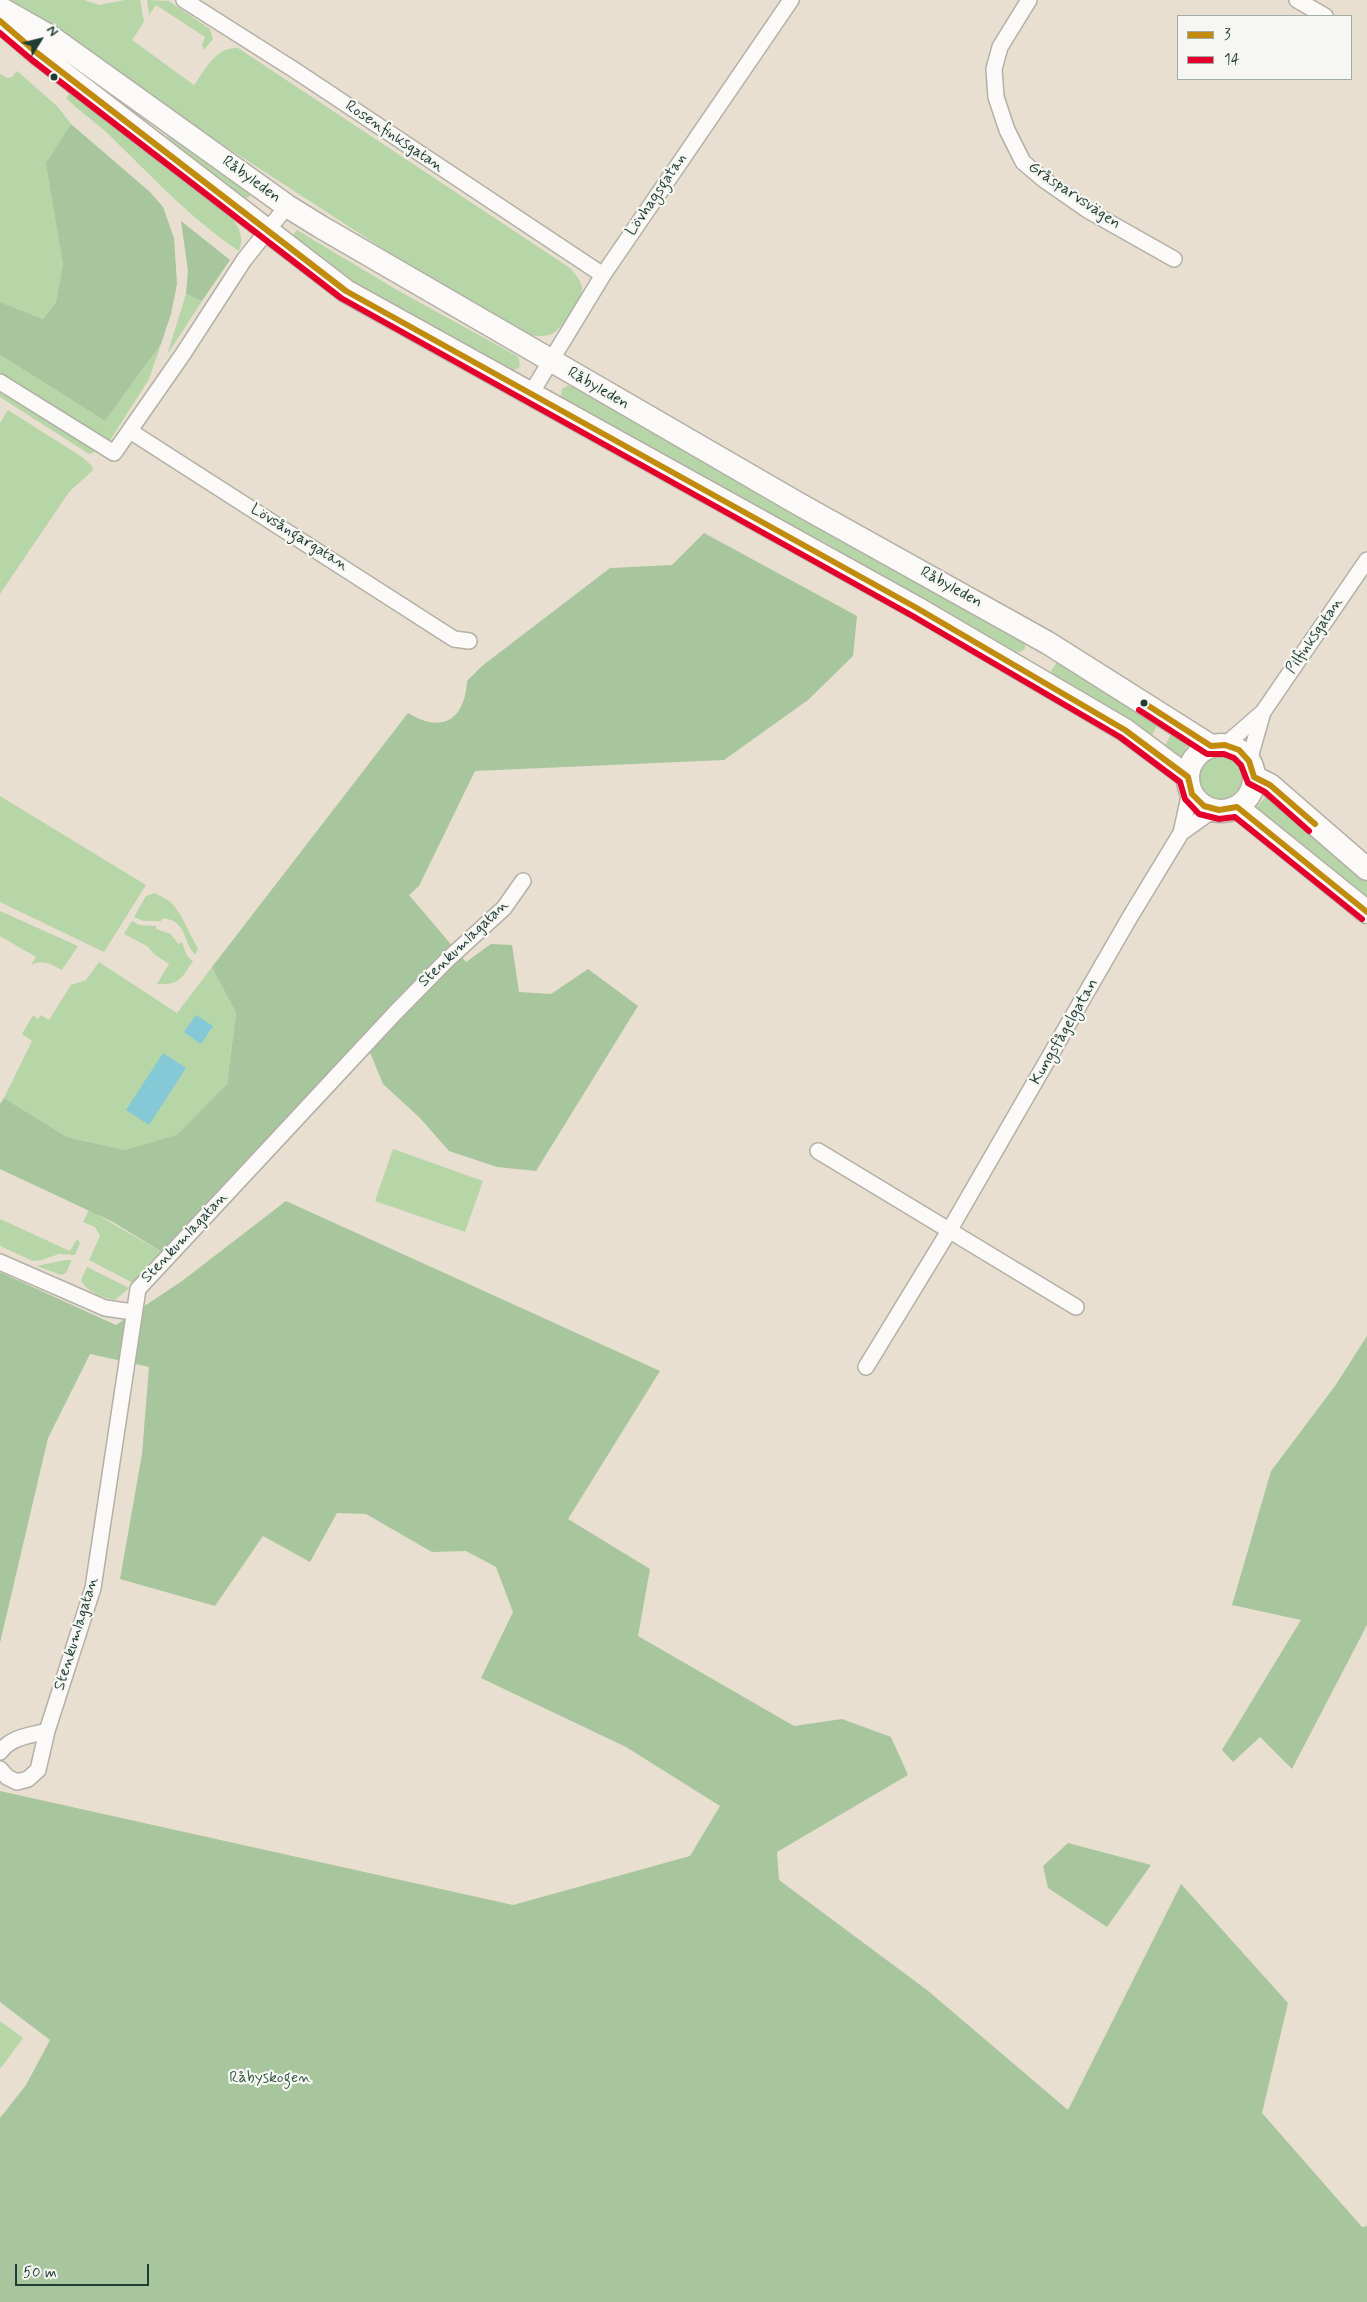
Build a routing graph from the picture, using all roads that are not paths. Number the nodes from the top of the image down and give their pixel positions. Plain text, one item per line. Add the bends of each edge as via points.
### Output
1 (184, 0) edge
2 (791, 0) edge
3 (1029, 0) edge
4 (1297, 0) edge
5 (0, 8) edge
6 (1323, 15) edge
7 (0, 21) edge
8 (287, 206) junction
9 (267, 230) junction
10 (1174, 259) dead end
11 (603, 274) junction
12 (550, 361) junction
13 (0, 382) edge
14 (530, 395) junction
15 (130, 431) junction
16 (1367, 560) edge
17 (470, 641) dead end
18 (1264, 712) junction
19 (1218, 746) junction
20 (1252, 769) junction
21 (1189, 784) junction
22 (1237, 808) junction
23 (1212, 811) junction
24 (1181, 833) junction
25 (1367, 869) edge
26 (523, 881) dead end
27 (1367, 912) edge
28 (818, 1151) dead end
29 (949, 1231) junction
30 (0, 1262) edge
31 (1076, 1306) dead end
32 (133, 1312) junction
33 (866, 1367) dead end
34 (47, 1732) junction
35 (0, 1752) edge
36 (0, 1769) edge

1 - 11 street, Rosenfinksgatan
2 - 11 street, Lövhagsgatan
3 - 10 street, Gråsparvsvägen via 1000,47 994,69 996,97 1007,130 1023,162 1089,210
4 - 6 street
5 - 8 main road, Råbyleden via 51,37
7 - 9 main road, Råbyleden
8 - 9 street
8 - 12 main road, Råbyleden
9 - 14 main road, Råbyleden via 346,291
9 - 15 street
11 - 12 street, Lövhagsgatan
12 - 14 street, Lövhagsgatan
12 - 19 main road, Råbyleden via 1048,643
13 - 15 street via 114,453
14 - 21 main road, Råbyleden via 915,607 1125,730
15 - 17 street, Lövsångargatan via 454,639
16 - 18 street, Pilfinksgatan
18 - 19 street, Pilfinksgatan
18 - 20 street, Pilfinksgatan
19 - 20 main road, Råbyleden via 1238,750
19 - 21 main road via 1195,757 1188,771
20 - 22 main road via 1250,794
20 - 25 main road, Råbyleden
21 - 23 main road, Råbyleden via 1195,800
21 - 24 street, Kungsfågelgatan
22 - 23 main road
22 - 27 main road
23 - 24 street, Kungsfågelgatan
24 - 29 street, Kungsfågelgatan
26 - 32 street, Stenkumlagatan via 504,908 446,960 388,1020 138,1289
28 - 29 street
29 - 31 street
29 - 33 street, Kungsfågelgatan
30 - 32 street via 105,1308
32 - 34 street, Stenkumlagatan via 93,1588
34 - 35 street via 15,1739
34 - 36 street, Stenkumlagatan via 38,1770 28,1779 17,1782

